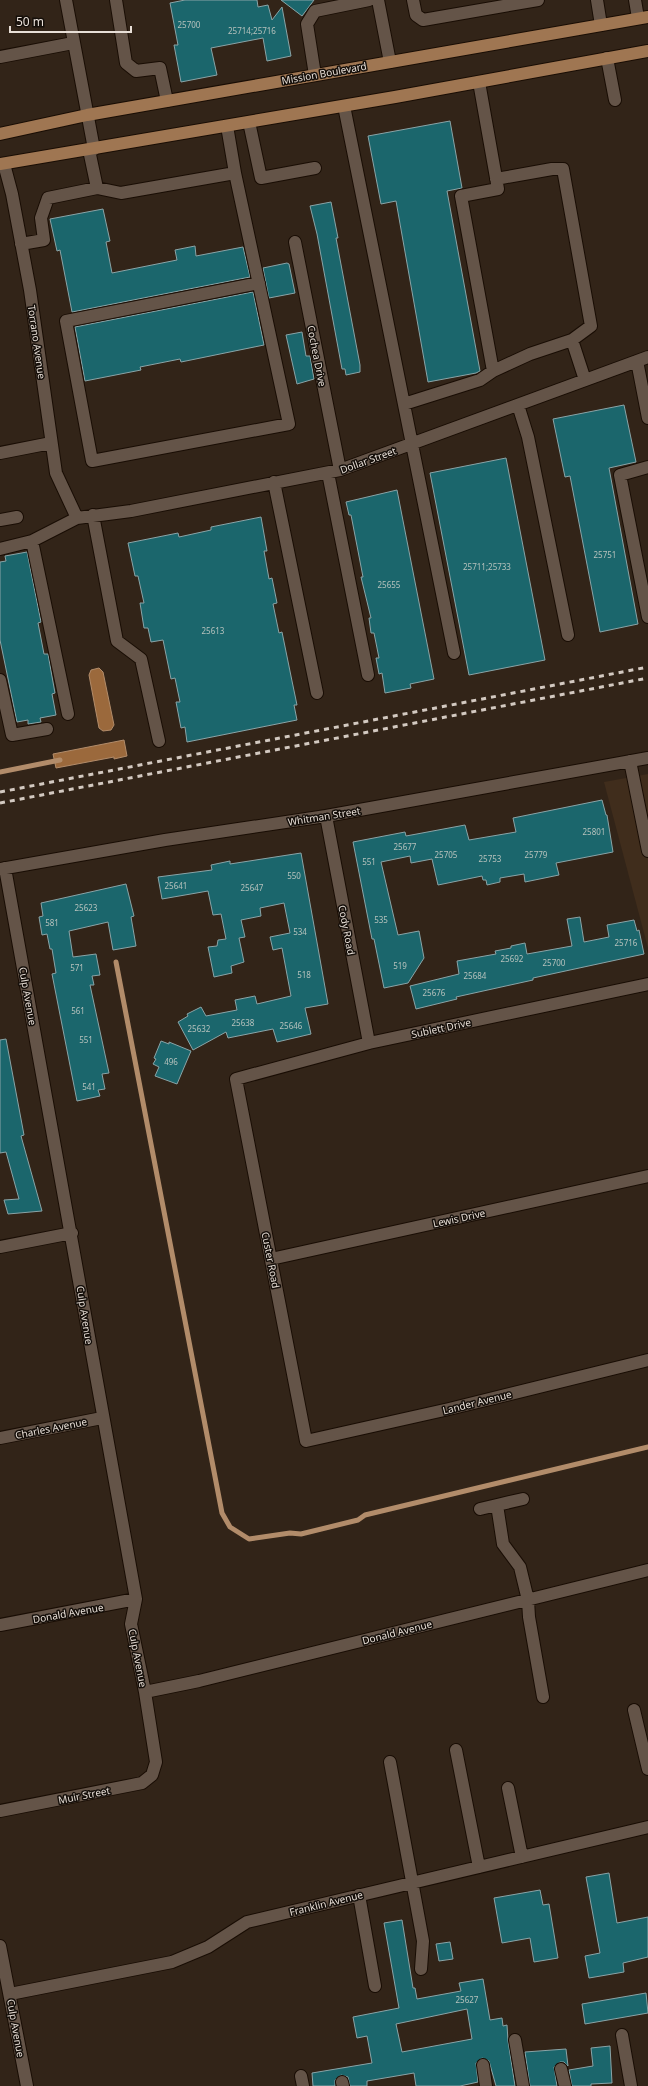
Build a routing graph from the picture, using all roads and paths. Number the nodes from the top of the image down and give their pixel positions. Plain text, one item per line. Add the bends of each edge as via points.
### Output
1 (66, 0) edge
2 (116, 0) edge
3 (369, 0) edge
4 (378, 0) edge
5 (413, 0) edge
6 (538, 0) edge
7 (598, 0) edge
8 (636, 0) edge
9 (514, 2) edge
10 (643, 18) edge
11 (601, 25) junction
12 (73, 43) junction
13 (648, 50) edge
14 (0, 57) edge
15 (607, 58) junction
16 (390, 62) junction
17 (315, 75) junction
18 (479, 82) junction
19 (615, 100) dead end
20 (166, 101) junction
21 (344, 106) junction
22 (86, 115) junction
23 (249, 122) junction
24 (227, 126) junction
25 (0, 134) edge
26 (91, 149) junction
27 (2, 164) edge
28 (315, 168) dead end
29 (235, 173) junction
30 (496, 179) junction
31 (97, 188) junction
32 (295, 242) dead end
33 (21, 244) junction
34 (259, 283) junction
35 (572, 340) junction
36 (642, 359) edge
37 (493, 371) junction
38 (585, 380) junction
39 (404, 404) junction
40 (518, 405) junction
41 (648, 415) edge
42 (51, 443) junction
43 (412, 444) junction
44 (0, 453) edge
45 (648, 467) edge
46 (340, 470) junction
47 (328, 473) junction
48 (274, 482) junction
49 (93, 515) junction
50 (17, 517) dead end
51 (77, 518) junction
52 (0, 520) edge
53 (32, 541) junction
54 (0, 549) edge
55 (648, 617) edge
56 (568, 635) dead end
57 (454, 653) dead end
58 (368, 675) dead end
59 (0, 680) edge
60 (317, 693) dead end
61 (68, 714) dead end
62 (47, 728) dead end
63 (159, 741) dead end
64 (648, 758) edge
65 (630, 762) junction
66 (326, 816) junction
67 (648, 850) edge
68 (2, 869) edge
69 (648, 984) edge
70 (369, 1044) junction
71 (236, 1079) joint
72 (648, 1176) edge
73 (72, 1233) junction
74 (0, 1247) edge
75 (271, 1259) junction
76 (648, 1360) edge
77 (102, 1418) junction
78 (0, 1438) edge
79 (306, 1441) joint
80 (522, 1499) dead end
81 (497, 1505) junction
82 (480, 1509) dead end
83 (648, 1570) edge
84 (136, 1599) junction
85 (528, 1600) junction
86 (0, 1625) edge
87 (145, 1692) junction
88 (543, 1697) dead end
89 (634, 1710) dead end
90 (456, 1750) dead end
91 (156, 1762) joint
92 (390, 1762) dead end
93 (648, 1769) edge
94 (508, 1788) dead end
95 (0, 1811) edge
96 (648, 1827) edge
97 (522, 1857) junction
98 (479, 1867) junction
99 (412, 1883) junction
100 (359, 1895) junction
101 (0, 1946) edge
102 (421, 1968) dead end
103 (376, 1986) dead end
104 (10, 1994) junction
105 (622, 2035) dead end
106 (515, 2040) dead end
107 (483, 2065) dead end
108 (561, 2069) dead end
109 (27, 2086) edge
110 (486, 2086) edge
111 (523, 2086) edge
112 (565, 2086) edge
113 (631, 2086) edge

1 - 12 street
2 - 20 street via 126,63 136,71 160,68
3 - 17 street via 315,11 307,24
4 - 16 street
5 - 9 street via 416,15 423,20
6 - 9 street
7 - 11 street
8 - 10 street
10 - 11 main road, Mission Boulevard
11 - 16 main road, Mission Boulevard
12 - 14 street
12 - 22 street
13 - 15 main road
15 - 18 main road
15 - 19 street
16 - 17 main road, Mission Boulevard
17 - 20 main road, Mission Boulevard
18 - 21 main road
18 - 30 street
20 - 22 main road, Mission Boulevard
21 - 23 main road
21 - 39 street
22 - 25 main road, Mission Boulevard
22 - 26 street
23 - 24 main road
23 - 28 street via 261,178
24 - 26 main road
24 - 29 street
26 - 27 main road
26 - 31 street
27 - 33 street, Torrano Avenue via 12,194
29 - 31 street via 121,194
29 - 34 street
30 - 35 street via 563,169 591,326
30 - 37 street via 498,189 461,196
31 - 33 street via 48,198 41,218 44,240
32 - 46 street, Cochea Drive
33 - 42 street, Torrano Avenue via 30,290
34 - 34 street via 289,424 92,461 66,321
35 - 37 street via 530,354
35 - 38 street
36 - 38 street, Dollar Street
36 - 41 street
37 - 39 street via 480,380
38 - 40 street, Dollar Street
39 - 43 street
40 - 43 street, Dollar Street
40 - 56 street via 528,437
42 - 44 street
42 - 51 street, Torrano Avenue via 56,473
43 - 46 street, Dollar Street
43 - 57 street
45 - 55 street via 620,475
46 - 47 street, Dollar Street
47 - 48 street, Dollar Street
47 - 58 street
48 - 49 street, Dollar Street via 131,511
48 - 60 street
49 - 51 street, Dollar Street
49 - 63 street via 118,641 141,659
50 - 52 street
51 - 53 street, Dollar Street
53 - 54 street, Dollar Street
53 - 61 street
59 - 62 street via 12,735
64 - 65 street, Whitman Street
65 - 66 street, Whitman Street
65 - 67 street
66 - 68 street, Whitman Street via 165,840
66 - 70 street, Cody Road
68 - 73 street, Culp Avenue
69 - 70 street, Sublett Drive
70 - 71 street, Sublett Drive
71 - 75 street, Custer Road
72 - 75 street, Lewis Drive
73 - 74 street
73 - 77 street, Culp Avenue
75 - 79 street, Custer Road
76 - 79 street, Lander Avenue
77 - 78 street, Charles Avenue
77 - 84 street, Culp Avenue
80 - 81 street
81 - 82 street
81 - 85 street via 503,1544 520,1567
83 - 85 street, Donald Avenue
84 - 86 street, Donald Avenue
84 - 87 street, Culp Avenue via 132,1624
85 - 87 street, Donald Avenue
85 - 88 street
87 - 91 street, Culp Avenue
89 - 93 street
90 - 98 street
91 - 95 street, Muir Street via 152,1775 142,1784
92 - 99 street
94 - 97 street
96 - 97 street, Franklin Avenue
97 - 98 street, Franklin Avenue
98 - 99 street, Franklin Avenue
99 - 100 street, Franklin Avenue
99 - 102 street via 423,1941
100 - 103 street
100 - 104 street, Franklin Avenue via 247,1922 208,1947 172,1962
101 - 104 street, Culp Avenue
104 - 109 street, Culp Avenue
105 - 113 street
106 - 111 street
107 - 110 street
108 - 112 street

